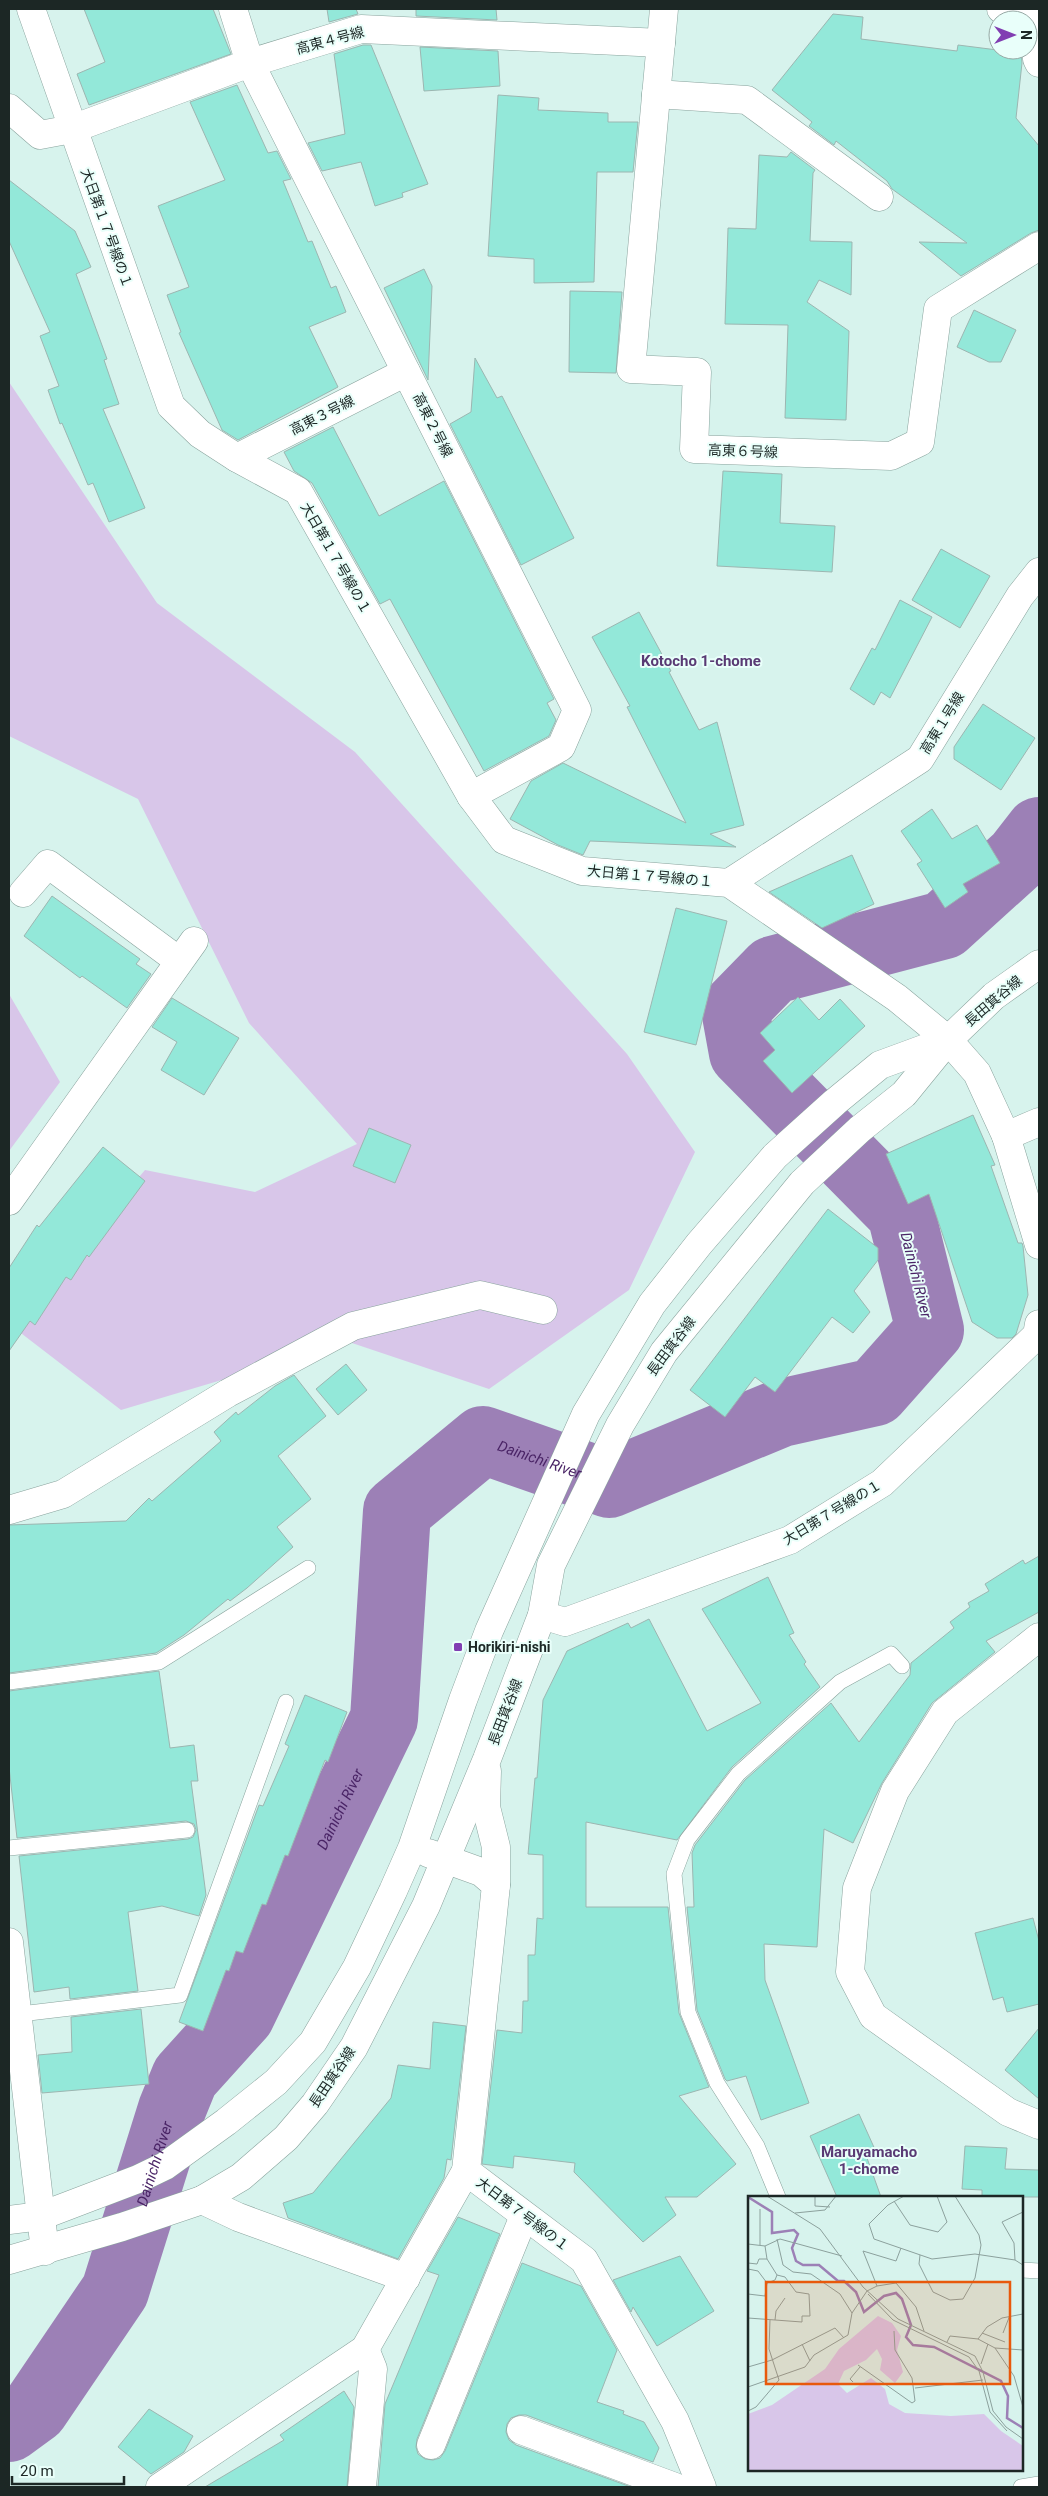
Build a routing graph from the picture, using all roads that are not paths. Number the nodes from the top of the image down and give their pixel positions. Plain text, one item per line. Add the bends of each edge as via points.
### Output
1 (31, 9) edge
2 (233, 9) edge
3 (664, 9) edge
4 (661, 43) junction
5 (250, 63) junction
6 (656, 94) junction
7 (9, 108) edge
8 (72, 129) junction
9 (878, 197) dead end
10 (1039, 246) edge
11 (406, 372) junction
12 (237, 458) junction
13 (1039, 572) edge
14 (471, 796) junction
15 (730, 884) junction
16 (23, 893) dead end
17 (1039, 964) edge
18 (948, 1040) junction
19 (1039, 1122) edge
20 (1006, 1136) junction
21 (9, 1201) edge
22 (1039, 1246) edge
23 (543, 1310) dead end
24 (1039, 1324) edge
25 (9, 1510) edge
26 (308, 1568) dead end
27 (544, 1609) junction
28 (1039, 1637) edge
29 (902, 1666) dead end
30 (9, 1682) edge
31 (286, 1702) dead end
32 (487, 1759) junction
33 (186, 1830) dead end
34 (9, 1848) edge
35 (412, 1848) junction
36 (445, 1859) junction
37 (496, 1885) junction
38 (9, 1942) edge
39 (13, 2015) edge
40 (1039, 2125) edge
41 (466, 2171) junction
42 (778, 2196) edge
43 (198, 2201) junction
44 (41, 2216) junction
45 (524, 2216) junction
46 (9, 2220) edge
47 (45, 2251) junction
48 (9, 2260) edge
49 (1023, 2270) edge
50 (1039, 2271) edge
51 (406, 2278) junction
52 (365, 2349) junction
53 (521, 2430) dead end
54 (431, 2445) dead end
55 (1039, 2484) edge
56 (160, 2487) edge
57 (362, 2487) edge
58 (675, 2487) edge
59 (702, 2487) edge
60 (1021, 2487) edge

1 - 8 street, 大日第１７号線の１
2 - 5 street, 高東２号線
3 - 4 street, 高東６号線
4 - 5 street, 高東４号線 via 361,29
4 - 6 street, 高東６号線
5 - 8 street, 高東４号線
5 - 11 street, 高東２号線
6 - 9 street via 747,100
6 - 10 street, 高東６号線 via 630,368 697,372 694,449 891,456 920,442 938,309
7 - 8 street, 高東４号線 via 40,135
8 - 12 street, 大日第１７号線の１ via 171,406 200,434
11 - 12 street, 高東３号線
11 - 14 street, 高東２号線 via 578,710 561,747
12 - 14 street, 大日第１７号線の１ via 298,491
13 - 15 street, 高東１号線 via 1020,596 920,759
14 - 15 street, 大日第１７号線の１ via 504,840 582,870
15 - 18 street via 897,998
16 - 21 street via 48,864 186,951
17 - 18 street, 長田箕谷線 via 994,996
18 - 20 street via 977,1073
18 - 27 street, 長田箕谷線 via 904,1094 860,1129 802,1183 664,1352 620,1425 551,1565
18 - 35 street, 長田箕谷線 via 880,1065 835,1102 776,1156 699,1244 652,1304 586,1414 508,1590 462,1700
19 - 20 street
20 - 22 street
23 - 25 street via 480,1295 353,1326 228,1393 64,1494
24 - 27 street, 大日第７号線の１ via 1036,1335 882,1483 790,1540 565,1622
26 - 30 lane via 159,1662
27 - 32 street, 長田箕谷線
28 - 40 street via 945,1712 895,1791 857,1888 850,1972 873,2016 1008,2112
29 - 42 lane via 891,1654 840,1682 738,1774 687,1840 674,1874 688,2012 717,2083 757,2146
31 - 39 lane via 180,1995
32 - 36 street, 長田箕谷線
32 - 37 street, 大日第７号線の１ via 486,1807 496,1847
33 - 34 lane
35 - 36 street
35 - 44 street, 長田箕谷線 via 357,1967 313,2042 276,2082 165,2166
36 - 37 street via 481,1872
36 - 43 street, 長田箕谷線 via 426,1906 358,2039 315,2104 286,2138 242,2177
37 - 41 street, 大日第７号線の１
38 - 39 street
39 - 44 street
41 - 45 street, 大日第７号線の１
41 - 51 street
43 - 47 street, 長田箕谷線
43 - 51 street
44 - 46 street, 長田箕谷線
44 - 47 street
45 - 54 street
45 - 59 street, 大日第７号線の１ via 584,2260 675,2421
47 - 48 street, 長田箕谷線
49 - 50 lane
51 - 52 street
52 - 56 street
52 - 57 street via 373,2369
53 - 58 street
55 - 60 lane

